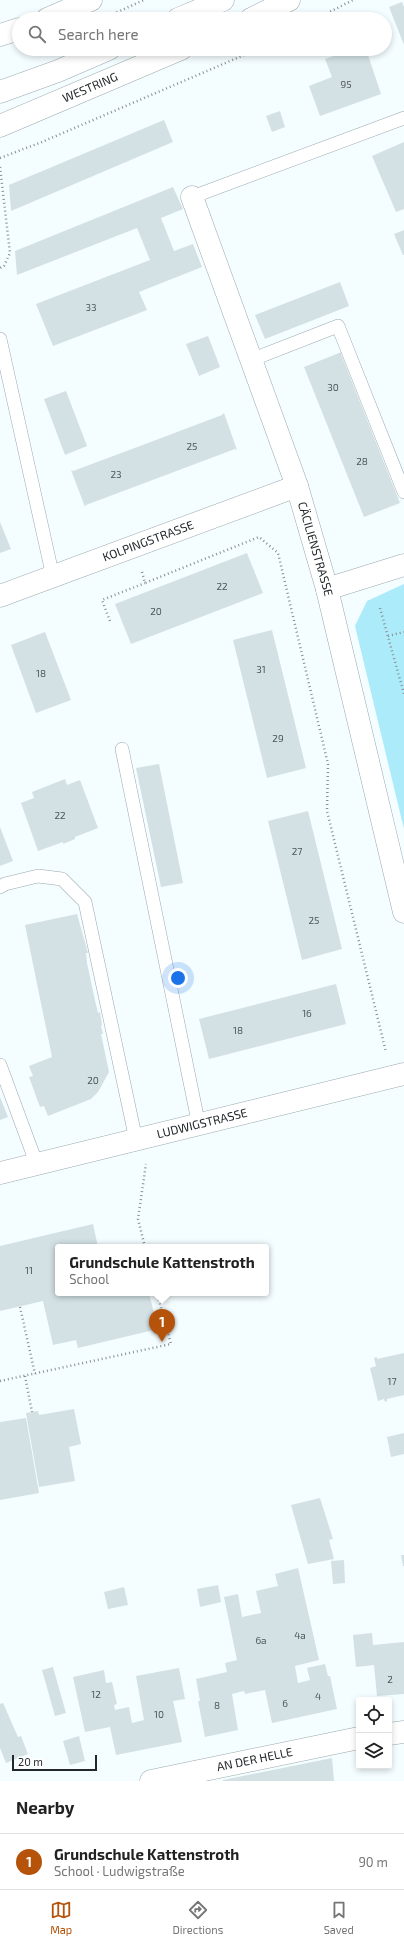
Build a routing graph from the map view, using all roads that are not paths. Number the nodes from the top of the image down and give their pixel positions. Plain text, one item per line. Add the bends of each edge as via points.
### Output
1 (91, 0) edge
2 (223, 0) edge
3 (289, 0) edge
4 (63, 12) edge
5 (195, 12) edge
6 (264, 12) edge
7 (12, 31) edge
8 (0, 35) edge
9 (93, 56) edge
10 (165, 56) edge
11 (0, 92) edge
12 (404, 118) edge
13 (0, 126) edge
14 (192, 197) joint
15 (0, 338) edge
16 (251, 360) junction
17 (297, 486) junction
18 (404, 492) edge
19 (404, 565) edge
20 (53, 577) junction
21 (327, 589) junction
22 (0, 596) edge
23 (122, 749) dead end
24 (0, 887) edge
25 (404, 912) edge
26 (0, 1065) edge
27 (398, 1076) edge
28 (199, 1126) junction
29 (143, 1139) junction
30 (38, 1165) junction
31 (0, 1174) edge
32 (404, 1732) edge
33 (392, 1734) edge
34 (356, 1739) edge
35 (151, 1781) edge

1 - 4 street
2 - 5 street
3 - 6 street
7 - 8 street
9 - 11 street
10 - 13 street, WESTRING
12 - 14 lane
14 - 16 street, CÄCILIENSTRASSE
15 - 20 lane
16 - 17 street, CÄCILIENSTRASSE
16 - 18 lane via 338,326
17 - 20 street, KOLPINGSTRASSE
17 - 21 street, CÄCILIENSTRASSE
19 - 21 street
20 - 22 street, KOLPINGSTRASSE
21 - 25 street, CÄCILIENSTRASSE
23 - 28 lane
24 - 29 lane via 38,876 62,879 85,902 109,1013
26 - 30 lane
27 - 28 street, LUDWIGSTRASSE
28 - 29 street, LUDWIGSTRASSE
29 - 30 street, LUDWIGSTRASSE
30 - 31 street, LUDWIGSTRASSE
32 - 33 street
34 - 35 street, AN DER HELLE

